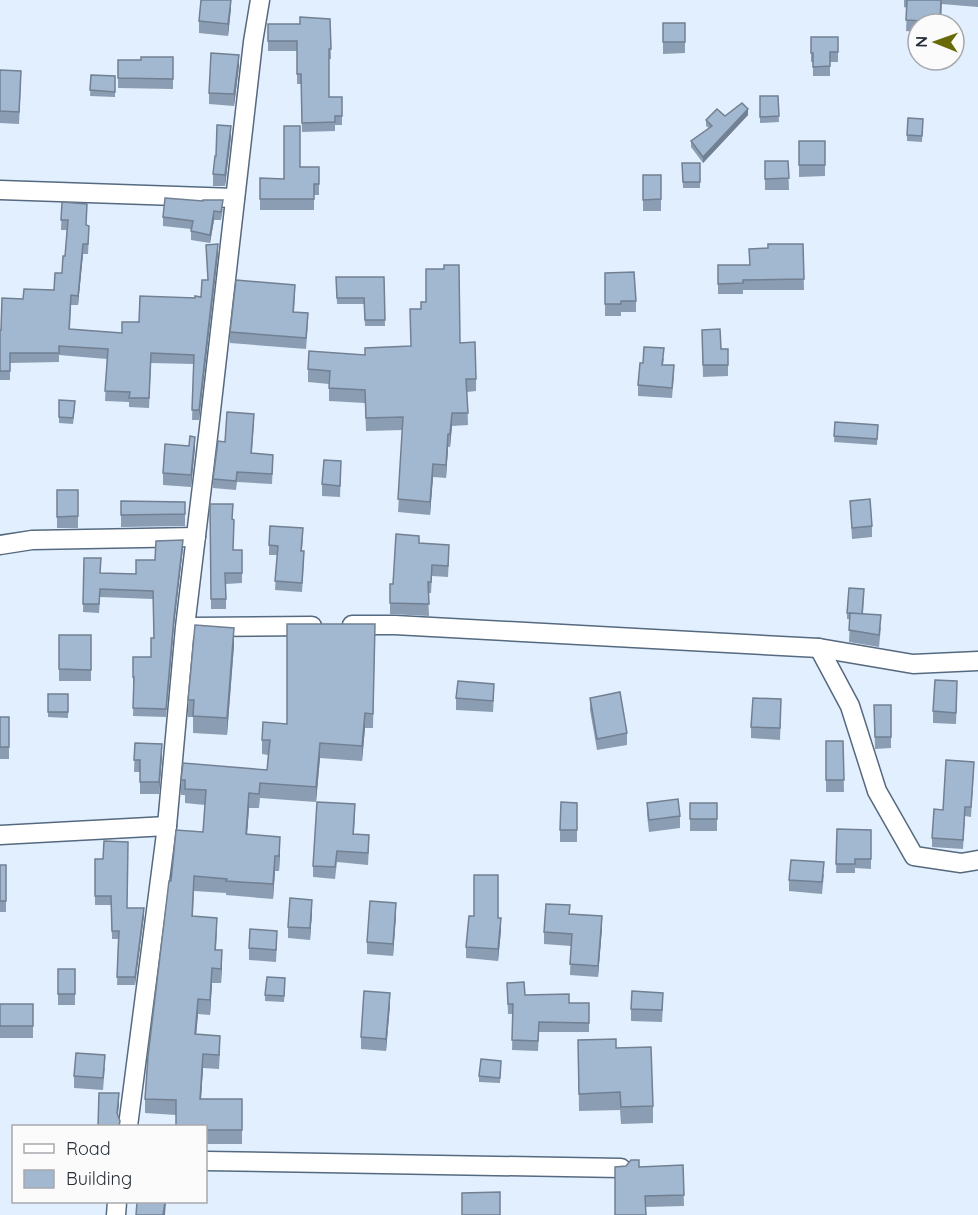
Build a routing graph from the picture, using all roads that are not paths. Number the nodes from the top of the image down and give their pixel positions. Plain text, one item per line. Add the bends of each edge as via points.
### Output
1 (260, 0) edge
2 (0, 190) edge
3 (235, 198) junction
4 (196, 537) junction
5 (0, 545) edge
6 (185, 627) junction
7 (819, 648) junction
8 (978, 661) edge
9 (166, 826) junction
10 (0, 835) edge
11 (978, 860) edge
12 (128, 1125) edge
13 (207, 1161) edge
14 (621, 1168) edge

1 - 3 street
2 - 3 street
3 - 4 street
4 - 5 street via 32,540
4 - 6 street
6 - 7 street via 395,625
6 - 9 street
7 - 8 street via 913,664
7 - 11 street via 850,706 877,791 914,855 961,863
9 - 10 street
9 - 12 street
13 - 14 street

